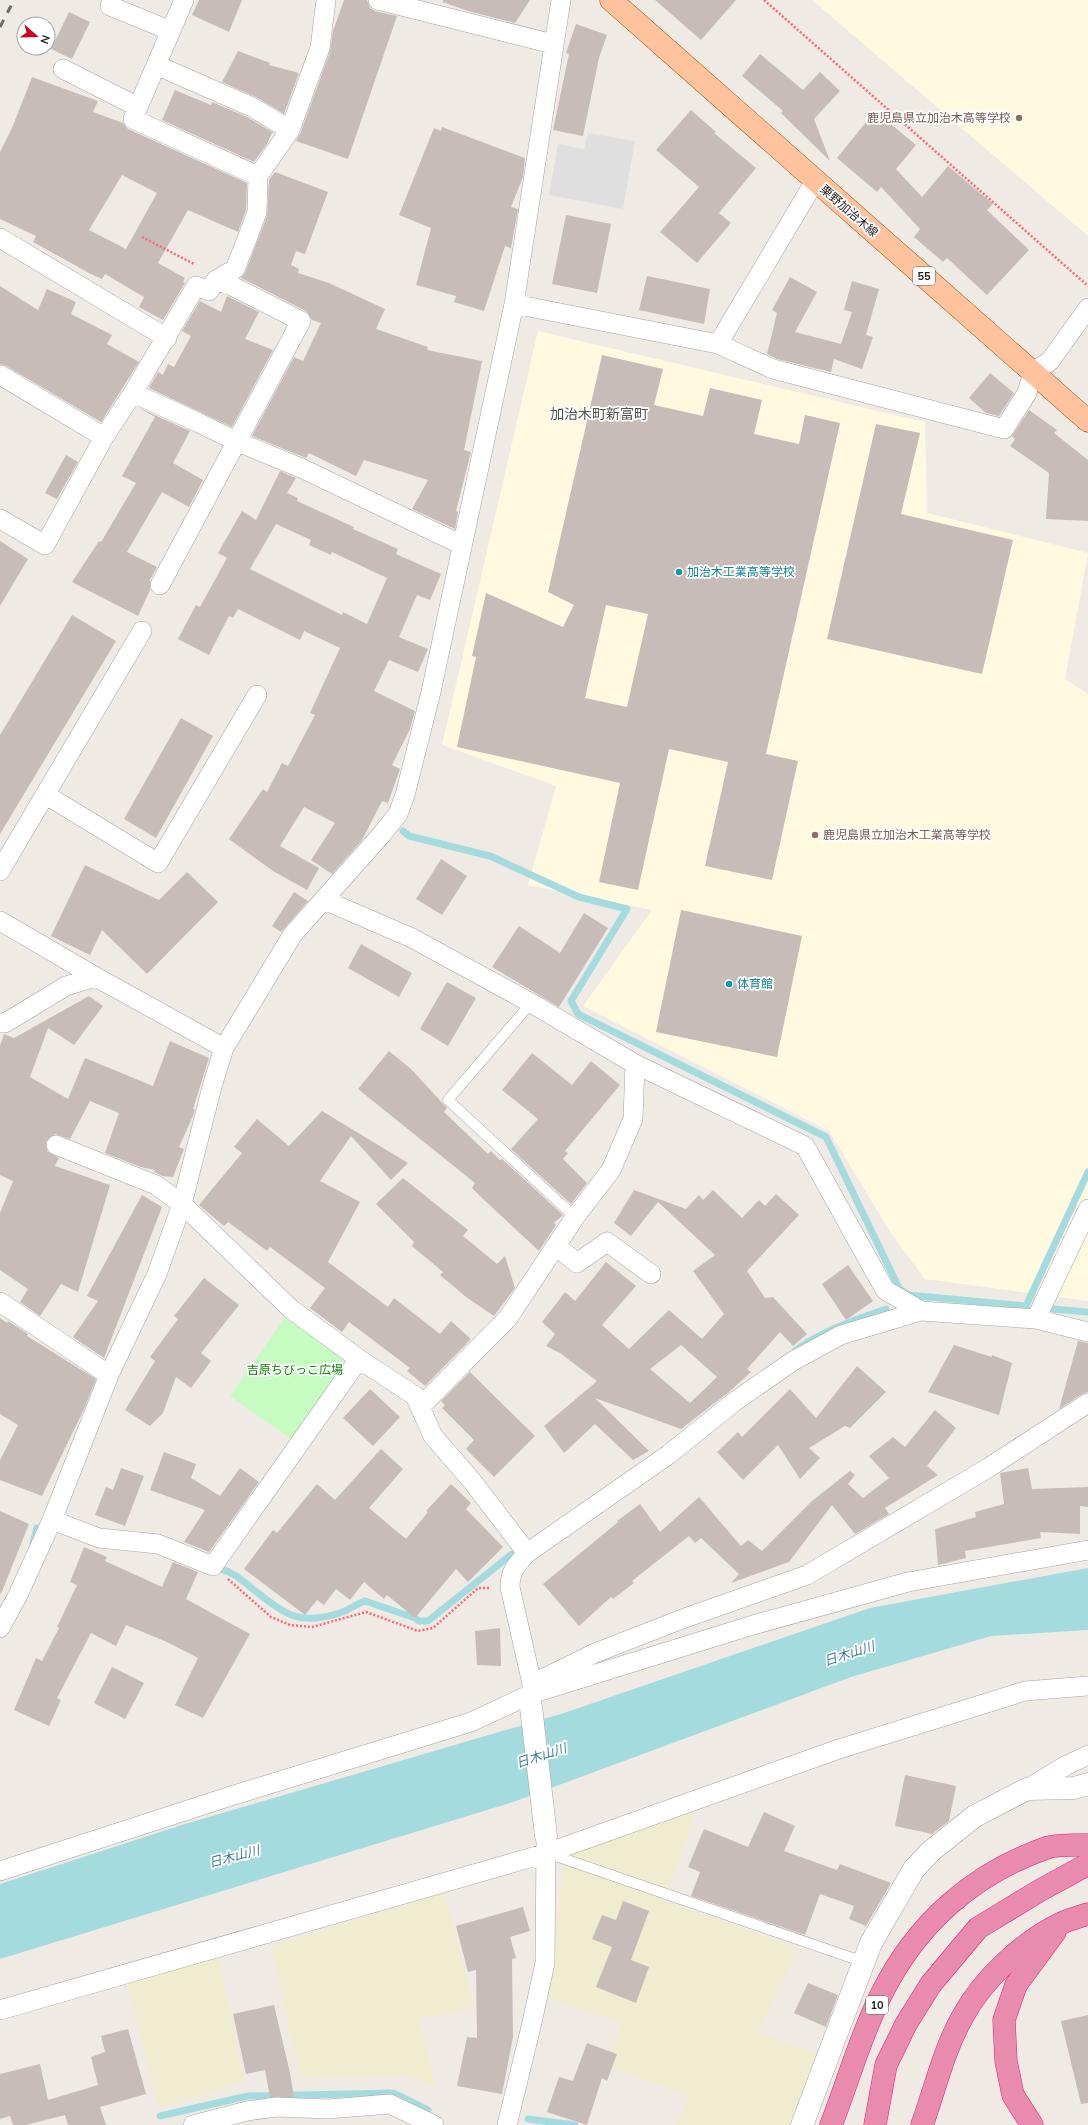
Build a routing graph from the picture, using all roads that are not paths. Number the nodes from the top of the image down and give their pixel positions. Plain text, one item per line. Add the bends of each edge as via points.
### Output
1 (184, 0) edge
2 (326, 0) edge
3 (378, 0) edge
4 (561, 0) edge
5 (611, 0) edge
6 (110, 6) dead end
7 (171, 31) junction
8 (553, 44) junction
9 (156, 65) junction
10 (63, 69) dead end
11 (138, 107) junction
12 (290, 130) junction
13 (258, 176) junction
14 (816, 181) junction
15 (0, 238) edge
16 (216, 280) junction
17 (514, 304) junction
18 (1088, 308) edge
19 (167, 338) junction
20 (718, 344) junction
21 (1033, 372) junction
22 (0, 375) edge
23 (133, 394) junction
24 (1088, 421) edge
25 (104, 437) junction
26 (238, 442) junction
27 (0, 519) edge
28 (462, 545) junction
29 (160, 585) dead end
30 (142, 631) dead end
31 (257, 694) dead end
32 (46, 795) junction
33 (0, 871) edge
34 (324, 900) junction
35 (0, 921) edge
36 (96, 977) junction
37 (531, 1003) junction
38 (0, 1023) edge
39 (224, 1048) junction
40 (635, 1064) junction
41 (56, 1145) dead end
42 (182, 1204) junction
43 (1088, 1209) edge
44 (575, 1217) junction
45 (556, 1246) junction
46 (651, 1274) dead end
47 (0, 1302) edge
48 (921, 1310) junction
49 (1036, 1319) junction
50 (1088, 1332) edge
51 (358, 1359) junction
52 (109, 1375) junction
53 (1088, 1403) edge
54 (420, 1407) junction
55 (52, 1520) junction
56 (1088, 1550) edge
57 (527, 1553) junction
58 (0, 1628) edge
59 (1088, 1686) edge
60 (531, 1695) junction
61 (1088, 1755) edge
62 (1088, 1784) edge
63 (1027, 1789) junction
64 (546, 1844) junction
65 (1088, 1845) edge
66 (1088, 1864) edge
67 (0, 1872) edge
68 (1088, 1914) edge
69 (1062, 1923) junction
70 (864, 1962) junction
71 (0, 2010) edge
72 (247, 2118) edge
73 (193, 2125) edge
74 (434, 2125) edge
75 (507, 2125) edge
76 (802, 2125) edge
77 (831, 2125) edge
78 (875, 2125) edge
79 (922, 2125) edge
80 (1032, 2125) edge

1 - 7 street
2 - 12 street via 320,48
3 - 8 street
4 - 8 street
5 - 14 main road, 栗野加治木線 / 55
6 - 7 street
7 - 9 street
8 - 17 street
9 - 11 street
9 - 12 street via 252,107
10 - 11 street
11 - 13 street via 133,119
12 - 13 street
13 - 16 street via 258,212 235,269
14 - 20 street
14 - 21 main road, 栗野加治木線 / 55
15 - 19 street
16 - 19 street via 209,291 196,286
16 - 26 street via 301,321
17 - 20 street
17 - 28 street
18 - 21 street via 1050,360
19 - 23 street
20 - 21 street via 773,369 1004,429 1027,393
21 - 24 main road, 栗野加治木線 / 55
22 - 25 street
23 - 25 street
23 - 26 street
25 - 27 street via 45,545
26 - 28 street via 301,468
26 - 29 street
28 - 34 street via 431,692 398,814
30 - 32 street
31 - 32 street via 158,862
32 - 33 street
34 - 37 street via 412,938
34 - 39 street via 293,934
35 - 36 street
36 - 38 street via 66,986 5,1023
36 - 39 street
37 - 40 street
37 - 44 lane via 448,1100
39 - 42 street
40 - 44 street via 633,1119 610,1170
40 - 48 street via 805,1146 885,1290
41 - 42 street via 156,1185
42 - 51 street via 285,1304
42 - 52 street via 157,1274
43 - 49 street
44 - 45 street
45 - 46 street via 577,1263 607,1242
45 - 54 street via 508,1318
47 - 52 street
48 - 49 street
48 - 57 street via 841,1335 794,1361 734,1402 668,1455
49 - 50 street
51 - 54 street via 415,1396
51 - 55 street via 213,1566 158,1544 99,1538
52 - 55 street
53 - 60 street via 988,1468 807,1575 684,1618 595,1653
54 - 57 street via 434,1436
55 - 58 street
56 - 60 street via 908,1582 753,1624
57 - 60 street via 510,1575 510,1587
59 - 64 street via 1018,1693
60 - 64 street
60 - 67 street via 471,1722 231,1796
61 - 63 street
62 - 63 street via 1074,1788
63 - 70 street via 975,1816 914,1869 871,1943
64 - 70 lane
64 - 71 street
64 - 75 street via 545,1963
65 - 77 highway, 10 via 1050,1847 990,1874 951,1902 913,1942 882,1994 863,2036
66 - 78 highway via 978,1928 931,1984 906,2024 886,2065
68 - 69 highway
69 - 79 highway via 1021,1949 990,1979 963,2016
69 - 80 highway via 1016,1985 1004,2020 1006,2061 1013,2095
70 - 76 street
72 - 73 street
72 - 74 street via 276,2107 328,2109 390,2104

